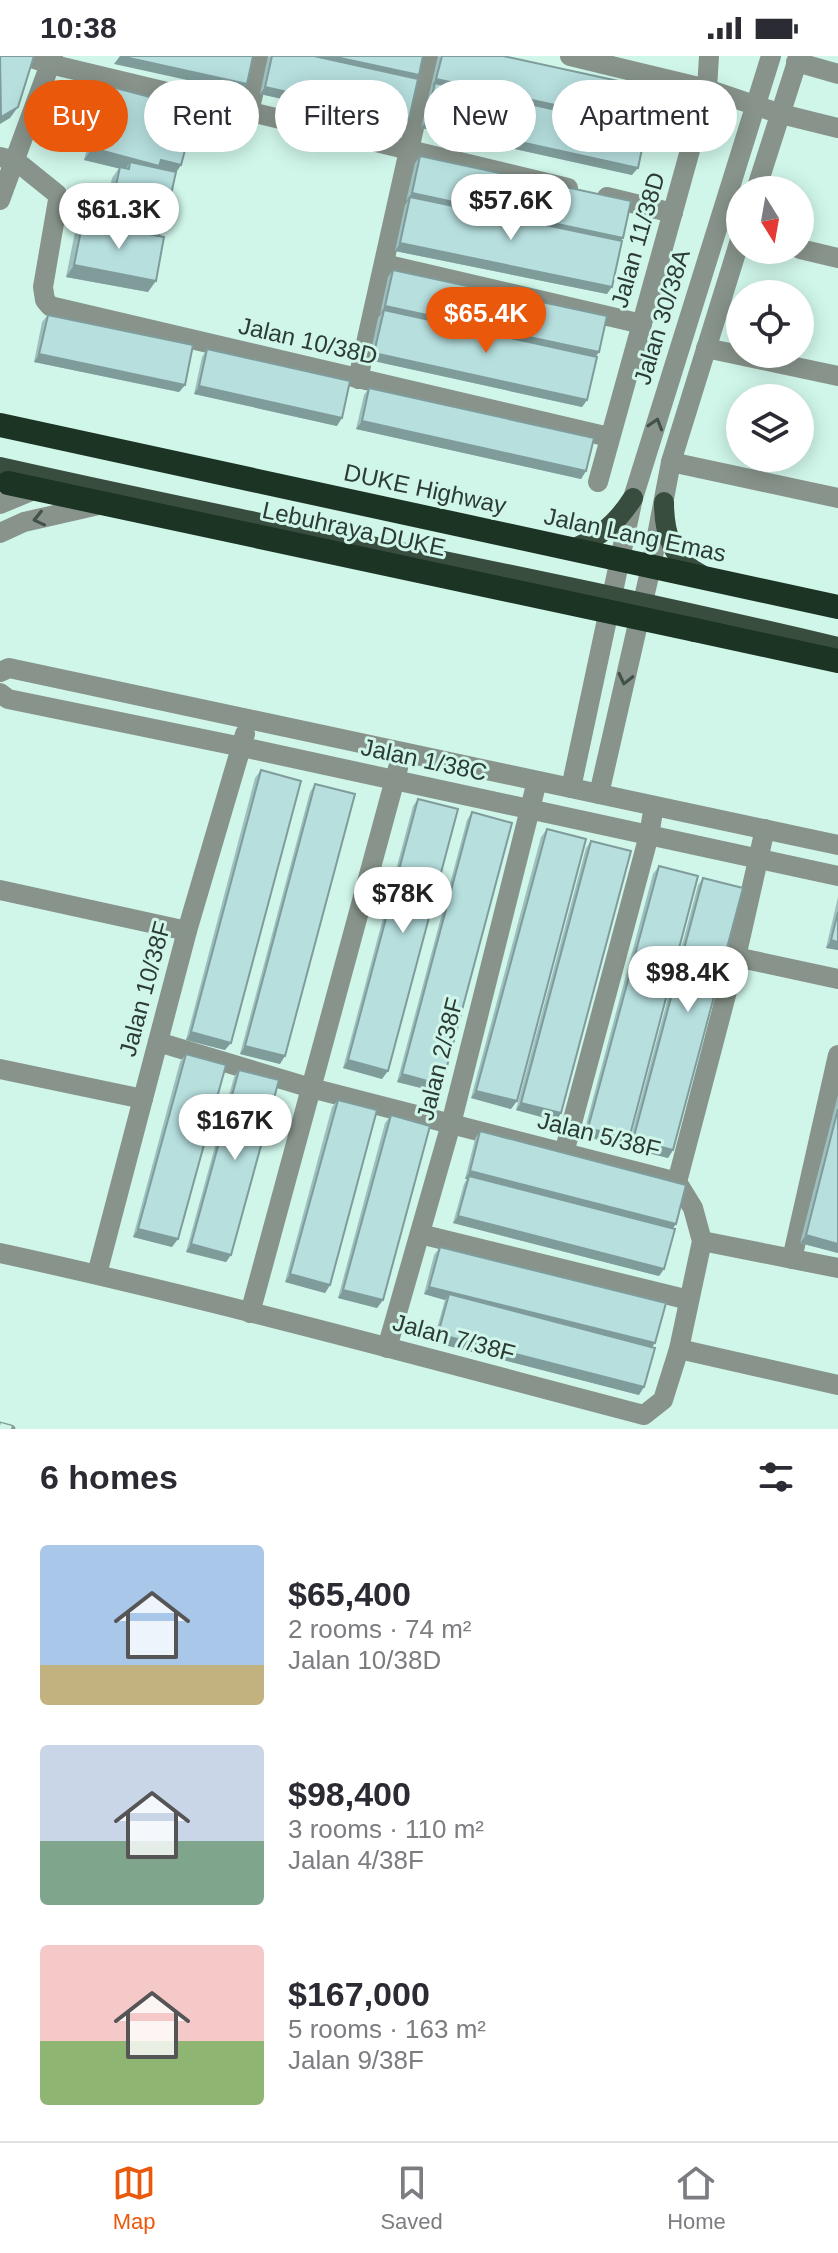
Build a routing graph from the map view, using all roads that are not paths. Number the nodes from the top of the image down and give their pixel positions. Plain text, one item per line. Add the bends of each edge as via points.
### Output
1 (25, 56) edge
2 (262, 56) edge
3 (430, 56) edge
4 (570, 56) edge
5 (709, 56) edge
6 (771, 56) edge
7 (798, 59) edge
8 (51, 60) edge
9 (838, 74) edge
10 (256, 80) edge
11 (670, 80) edge
12 (708, 80) edge
13 (144, 84) edge
14 (737, 99) edge
15 (754, 104) junction
16 (259, 114) edge
17 (781, 114) junction
18 (838, 128) edge
19 (409, 150) junction
20 (690, 152) edge
21 (8, 159) edge
22 (761, 176) edge
23 (0, 200) edge
24 (673, 213) junction
25 (814, 252) edge
26 (838, 258) edge
27 (384, 264) junction
28 (732, 264) edge
29 (642, 324) junction
30 (706, 348) junction
31 (838, 376) edge
32 (358, 379) junction
33 (0, 417) edge
34 (0, 425) edge
35 (609, 437) junction
36 (671, 462) junction
37 (0, 467) edge
38 (60, 480) junction
39 (0, 482) edge
40 (598, 482) dead end
41 (134, 497) junction
42 (633, 498) junction
43 (838, 498) edge
44 (664, 502) junction
45 (0, 504) edge
46 (0, 533) edge
47 (573, 549) junction
48 (620, 560) junction
49 (651, 567) junction
50 (708, 578) junction
51 (612, 597) junction
52 (642, 603) junction
53 (838, 606) edge
54 (838, 647) edge
55 (838, 661) edge
56 (0, 672) edge
57 (0, 693) edge
58 (249, 718) junction
59 (242, 747) junction
60 (401, 751) junction
61 (395, 780) junction
62 (537, 781) junction
63 (571, 788) junction
64 (599, 794) junction
65 (654, 806) junction
66 (530, 810) junction
67 (765, 829) junction
68 (649, 835) junction
69 (838, 845) edge
70 (759, 859) junction
71 (838, 876) edge
72 (0, 890) edge
73 (187, 931) junction
74 (736, 957) junction
75 (838, 979) edge
76 (158, 1042) junction
77 (838, 1055) edge
78 (0, 1069) edge
79 (311, 1088) junction
80 (143, 1099) junction
81 (451, 1124) junction
82 (564, 1153) junction
83 (677, 1182) junction
84 (420, 1234) junction
85 (702, 1241) junction
86 (0, 1253) edge
87 (792, 1259) junction
88 (838, 1268) edge
89 (97, 1274) junction
90 (689, 1300) junction
91 (250, 1313) junction
92 (387, 1348) junction
93 (679, 1349) junction
94 (838, 1385) edge

1 - 8 street
2 - 10 street
3 - 19 street
4 - 11 street
5 - 12 street, Jalan 11/38D
6 - 15 street, Jalan 30/38A
7 - 9 street
7 - 17 street
8 - 13 street
8 - 21 street
14 - 15 street
15 - 17 street
42 -> 15 street, Jalan 30/38A
16 - 19 street
17 - 18 street
17 - 22 street
19 - 24 street
19 - 27 street
20 - 24 street, Jalan 11/38D
21 - 23 street
21 - 32 street, Jalan 10/38D via 57,194 43,287 50,306
24 - 29 street, Jalan 11/38D
25 - 26 street
27 - 29 street
27 - 32 street
28 - 30 street
29 - 35 street, Jalan 11/38D
30 - 31 street
30 - 36 street
32 - 35 street, Jalan 10/38D
33 - 47 main road, Jalan Lang Emas
34 - 53 highway, DUKE Highway, bridge
35 - 40 street, Jalan 11/38D
36 - 43 street
36 - 44 street
37 - 38 main road
38 - 41 main road
38 - 45 street
39 - 55 highway, Lebuhraya DUKE, bridge
41 -> 46 street via 24,522
41 - 51 main road
42 - 47 main road via 608,529
42 - 48 street, Jalan 30/38A
44 - 49 street
44 - 50 main road via 668,540 691,570
47 - 48 main road, Jalan Lang Emas
48 - 49 main road, Jalan Lang Emas
48 - 51 street, Jalan 30/38A
49 - 50 main road, Jalan Lang Emas
49 - 52 street
50 - 53 main road, Jalan Lang Emas
51 - 52 main road
51 - 63 street, Jalan 30/38A
52 - 54 main road
52 -> 64 street
56 - 58 street, Jalan 1/38C via 9,668
57 - 59 street, Jalan 1/38C via 8,699
58 - 59 street, Jalan 10/38F
58 - 60 street, Jalan 1/38C
59 - 61 street, Jalan 1/38C
59 - 73 street, Jalan 10/38F
60 - 61 street
60 - 62 street, Jalan 1/38C
61 - 66 street, Jalan 1/38C
61 - 79 street
62 - 63 street, Jalan 1/38C
62 - 66 street, Jalan 2/38F
63 - 64 street, Jalan 1/38C
64 - 65 street, Jalan 1/38C
65 - 67 street, Jalan 1/38C
65 - 68 street
66 - 68 street, Jalan 1/38C
66 - 81 street, Jalan 2/38F
67 - 69 street, Jalan 1/38C
67 - 70 street
68 - 70 street, Jalan 1/38C
68 - 82 street
70 - 71 street, Jalan 1/38C
70 - 74 street
72 - 73 street
73 - 76 street, Jalan 10/38F
74 - 75 street
74 - 83 street
76 - 79 street, Jalan 5/38F
76 - 80 street, Jalan 10/38F
77 - 87 street
78 - 80 street
79 - 81 street, Jalan 5/38F
79 - 91 street
80 - 89 street, Jalan 10/38F
81 - 82 street, Jalan 5/38F
81 - 84 street, Jalan 2/38F
82 - 83 street, Jalan 5/38F
83 - 85 street, Jalan 5/38F via 693,1208
84 - 90 street
84 - 92 street, Jalan 2/38F
85 - 87 street
85 - 90 street
86 - 89 street, Jalan 7/38F
87 - 88 street
89 - 91 street, Jalan 7/38F
90 - 93 street
91 - 92 street, Jalan 7/38F
92 - 93 street, Jalan 7/38F via 644,1415 663,1400
93 - 94 street

